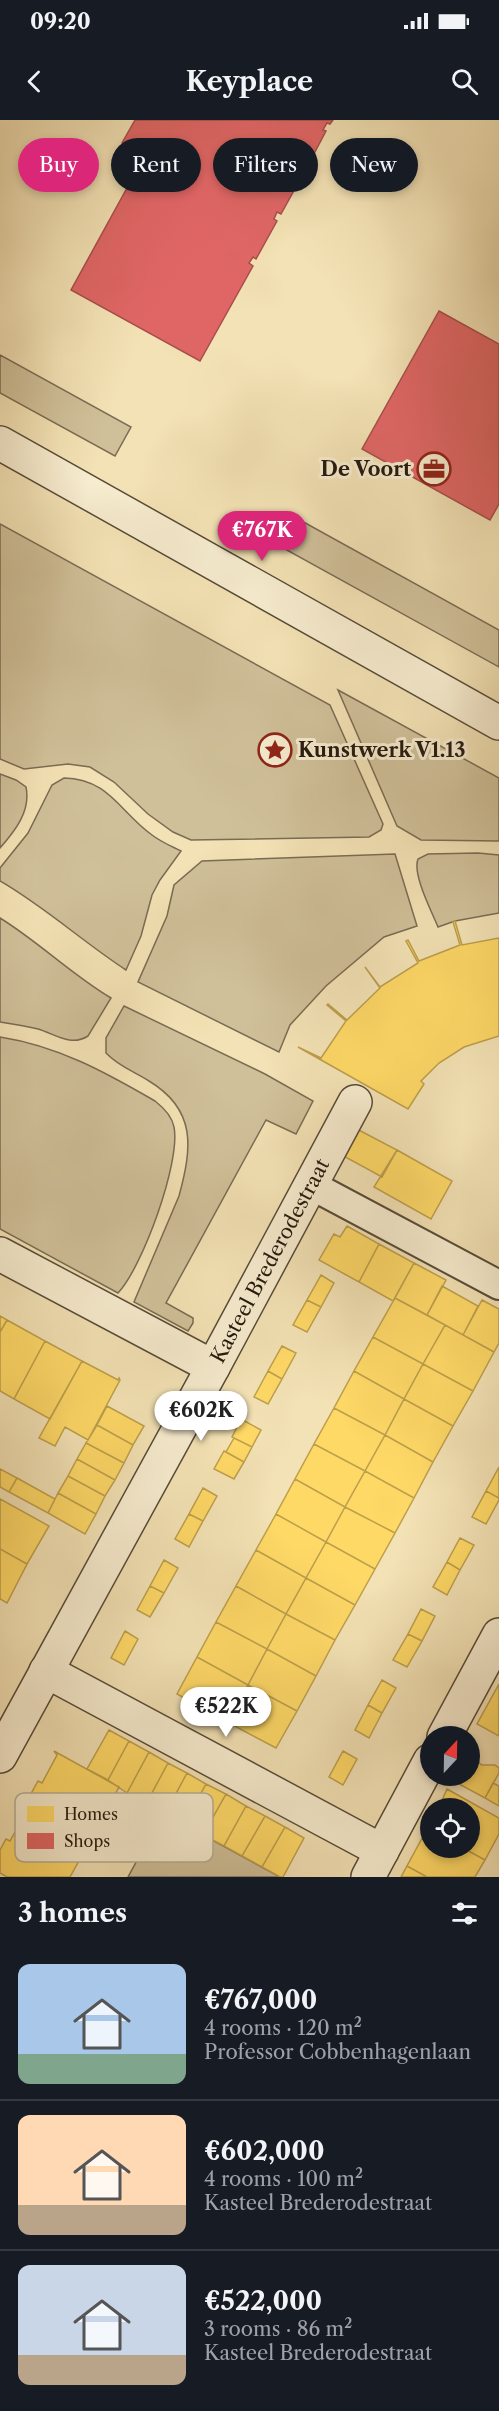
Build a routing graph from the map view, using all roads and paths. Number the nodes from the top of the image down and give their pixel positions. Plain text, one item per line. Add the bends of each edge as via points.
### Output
1 (0, 443) edge
2 (499, 723) edge
3 (355, 1102) dead end
4 (311, 1185) junction
5 (0, 1254) edge
6 (499, 1285) edge
7 (213, 1367) junction
8 (499, 1635) edge
9 (46, 1671) junction
10 (450, 1726) edge
11 (0, 1756) edge
12 (420, 1780) edge
13 (375, 1864) edge

1 - 2 street
3 - 4 street, Kasteel Brederodestraat
4 - 6 lane
4 - 7 street, Kasteel Brederodestraat
5 - 7 street
7 - 9 street, Kasteel Brederodestraat
8 - 10 street
9 - 11 street, Kasteel Brederodestraat
9 - 13 street
12 - 13 street

